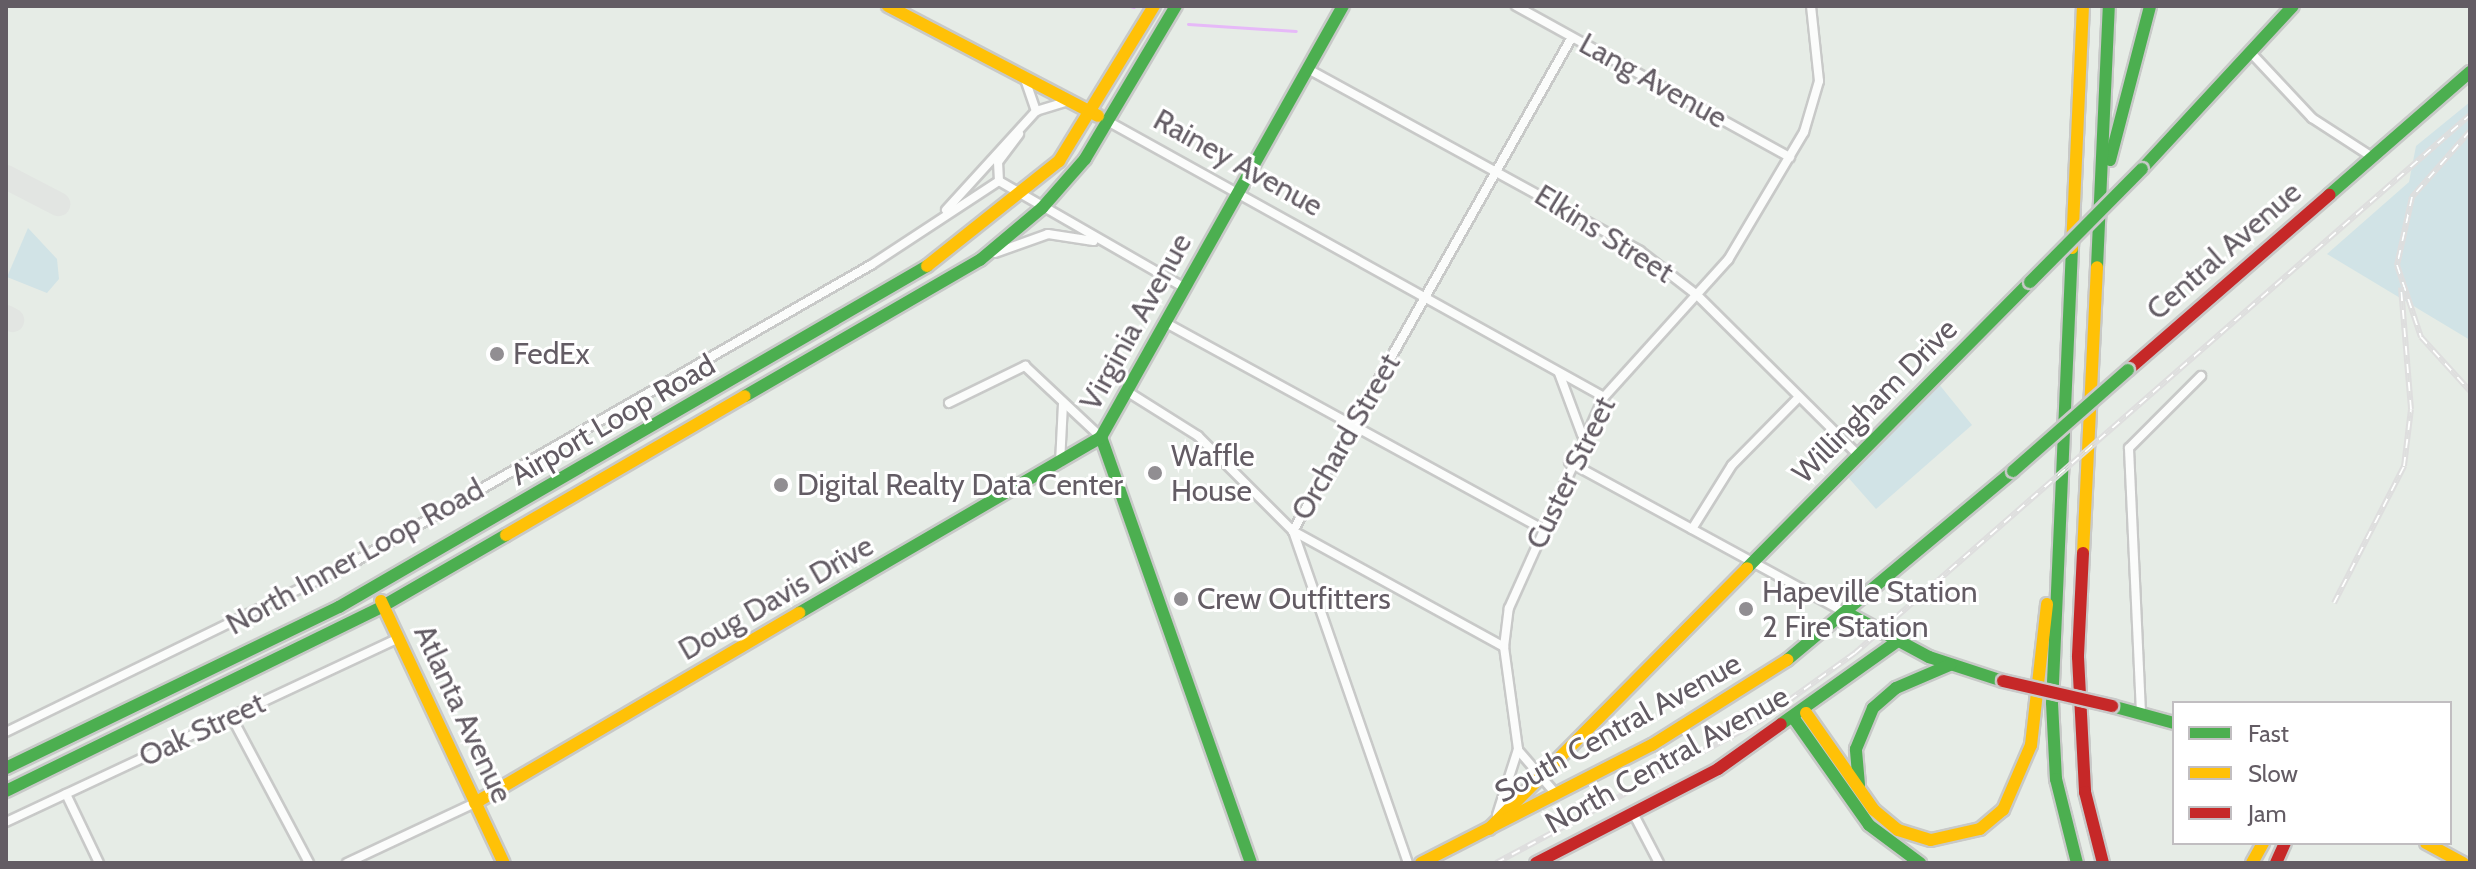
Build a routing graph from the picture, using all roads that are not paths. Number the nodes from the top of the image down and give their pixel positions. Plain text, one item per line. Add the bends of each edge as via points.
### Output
1 (888, 6) edge
2 (1154, 6) edge
3 (1176, 6) edge
4 (1343, 6) edge
5 (1516, 6) edge
6 (1811, 6) edge
7 (2083, 6) edge
8 (2109, 6) edge
9 (2150, 6) edge
10 (2293, 6) edge
11 (1572, 37) junction
12 (2254, 56) junction
13 (1308, 69) junction
14 (2470, 72) edge
15 (1021, 76) junction
16 (1074, 103) junction
17 (1036, 111) junction
18 (1094, 114) junction
19 (1111, 123) junction
20 (1790, 157) junction
21 (2372, 157) junction
22 (1498, 170) junction
23 (999, 181) junction
24 (1240, 192) junction
25 (2101, 197) junction
26 (1021, 198) junction
27 (1042, 208) junction
28 (940, 217) junction
29 (1114, 248) junction
30 (980, 260) junction
31 (1185, 288) junction
32 (1697, 295) junction
33 (1426, 298) junction
34 (1166, 323) junction
35 (1559, 372) junction
36 (2201, 376) dead end
37 (1128, 392) junction
38 (1604, 397) junction
39 (1799, 397) junction
40 (949, 403) dead end
41 (1063, 404) junction
42 (1354, 426) junction
43 (1582, 436) junction
44 (1101, 437) junction
45 (1858, 455) junction
46 (1569, 462) junction
47 (1060, 463) junction
48 (2013, 471) joint
49 (1541, 528) junction
50 (1692, 529) junction
51 (1293, 531) junction
52 (1752, 562) junction
53 (2054, 579) junction
54 (375, 587) junction
55 (383, 606) junction
56 (1849, 614) junction
57 (398, 638) junction
58 (1898, 641) junction
59 (1504, 647) junction
60 (1950, 665) junction
61 (2141, 713) junction
62 (231, 716) junction
63 (1800, 717) junction
64 (2172, 722) edge
65 (6, 732) edge
66 (1518, 749) junction
67 (6, 768) edge
68 (1540, 777) junction
69 (6, 791) edge
70 (66, 794) junction
71 (1556, 794) junction
72 (1862, 794) junction
73 (475, 803) junction
74 (1633, 813) junction
75 (2091, 819) junction
76 (6, 822) edge
77 (1489, 829) junction
78 (2262, 845) edge
79 (2430, 845) edge
80 (99, 863) edge
81 (309, 863) edge
82 (347, 863) edge
83 (504, 863) edge
84 (1251, 863) edge
85 (1408, 863) edge
86 (1421, 863) edge
87 (1536, 863) edge
88 (1659, 863) edge
89 (1920, 863) edge
90 (2077, 863) edge
91 (2103, 863) edge
92 (2116, 863) edge
93 (2252, 863) edge
94 (2463, 863) edge

1 - 15 main road, Rainey Avenue
2 - 18 main road, Airport Loop Road
3 - 19 main road, Airport Loop Road
4 - 13 main road, Virginia Avenue
5 - 11 street, Lang Avenue
6 - 20 street, Custer Street via 1819,81
7 - 53 main road
8 - 25 main road
9 - 25 main road
10 - 12 main road, Willingham Drive
11 - 20 street, Lang Avenue
11 - 22 street, Orchard Street
12 - 21 street via 2312,118
12 - 45 main road, Willingham Drive, bridge
13 - 22 street, Elkins Street
13 - 24 main road, Virginia Avenue
14 - 21 main road, Central Avenue
15 - 16 main road, Rainey Avenue
15 - 17 street
16 - 17 street
16 - 18 main road, Rainey Avenue
17 - 23 street via 998,162
17 - 28 street, North Inner Loop Road
18 - 19 main road, Rainey Avenue
18 - 26 main road, Airport Loop Road
19 - 24 street, Rainey Avenue
19 - 27 main road, Airport Loop Road
20 - 32 street, Custer Street via 1728,260
21 - 48 main road, Central Avenue, bridge
22 - 32 street, Elkins Street via 1640,251
22 - 33 street, Orchard Street
23 - 26 street
23 - 28 street, North Inner Loop Road
24 - 31 main road, Virginia Avenue
24 - 33 street, Rainey Avenue
25 - 75 main road via 2078,657
26 - 27 street
26 - 54 main road, Airport Loop Road via 947,255
27 - 29 street
27 - 30 main road, Airport Loop Road
28 - 65 street, North Inner Loop Road via 871,265 349,565
29 - 30 street, Airport Loop Road via 1048,234
29 - 31 street
30 - 55 main road, Airport Loop Road
31 - 34 main road, Virginia Avenue
32 - 38 street, Custer Street
32 - 39 street, Elkins Street
33 - 35 street, Rainey Avenue
33 - 42 street, Orchard Street
34 - 37 main road, Virginia Avenue
34 - 42 street
35 - 38 street, Rainey Avenue
35 - 43 street
36 - 61 street via 2129,448
37 - 44 main road, Virginia Avenue
37 - 51 street via 1198,436
38 - 43 street, Custer Street
39 - 45 street, Elkins Street
39 - 50 street via 1732,465
40 - 41 street via 1025,366
41 - 44 street
41 - 47 street
42 - 49 street
42 - 51 street, Orchard Street
43 - 46 street, Custer Street
44 - 47 main road, Doug Davis Drive
44 - 84 main road, Virginia Avenue
45 - 52 main road, Willingham Drive
46 - 49 street, Custer Street
46 - 50 street
47 - 73 main road, Doug Davis Drive
48 - 56 main road, South Central Avenue
49 - 59 street, Custer Street via 1509,608
50 - 52 street
51 - 59 street
51 - 85 street, Orchard Street
52 - 56 street
52 - 68 main road, Willingham Drive
53 - 72 main road via 2042,624 2031,745 2003,810 1964,837 1931,840 1885,821
53 - 90 main road via 2056,779
54 - 55 main road, Atlanta Avenue
54 - 67 main road, Airport Loop Road
55 - 57 main road, Atlanta Avenue
55 - 69 main road, Airport Loop Road
56 - 58 main road
56 - 71 main road, South Central Avenue via 1706,715
57 - 62 street, Oak Street
57 - 73 main road, Atlanta Avenue
58 - 60 main road
58 - 63 main road, North Central Avenue
59 - 66 street, Custer Street
60 - 61 main road, bridge
60 - 72 main road via 1896,688 1873,708 1856,749
61 - 64 main road
62 - 70 street, Oak Street
62 - 81 street
63 - 72 main road
63 - 74 main road, North Central Avenue
63 - 89 main road via 1869,825
66 - 68 street
66 - 77 street, Custer Street via 1510,792
68 - 71 street
68 - 77 main road, Willingham Drive
70 - 76 street, Oak Street
70 - 80 street
71 - 77 main road, South Central Avenue
73 - 82 street
73 - 83 main road, Atlanta Avenue
74 - 87 main road, North Central Avenue
74 - 88 street
75 - 91 main road
75 - 92 main road
77 - 86 main road, South Central Avenue
78 - 93 main road
79 - 94 main road

